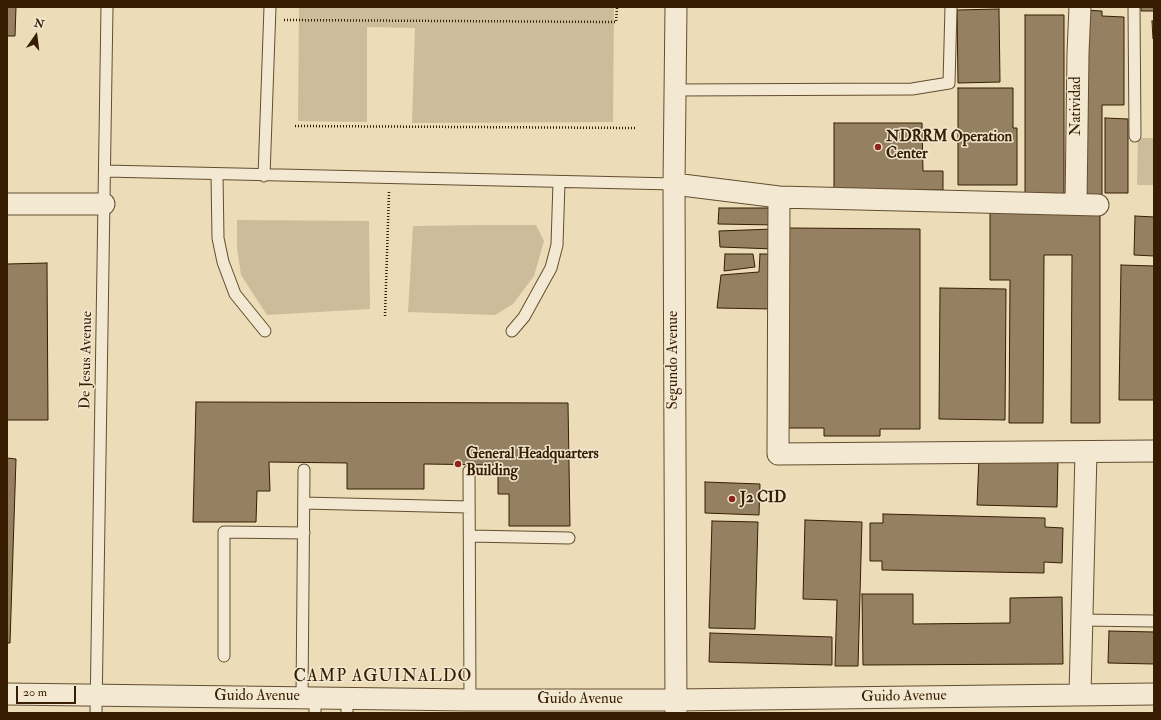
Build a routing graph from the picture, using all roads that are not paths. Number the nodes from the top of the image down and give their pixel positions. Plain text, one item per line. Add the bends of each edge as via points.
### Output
1 (107, 7) edge
2 (270, 7) edge
3 (676, 7) edge
4 (951, 7) edge
5 (1080, 7) edge
6 (1134, 7) edge
7 (676, 90) junction
8 (1135, 136) dead end
9 (105, 171) junction
10 (216, 175) junction
11 (264, 176) junction
12 (559, 182) junction
13 (674, 184) junction
14 (779, 197) junction
15 (7, 204) edge
16 (104, 204) junction
17 (1076, 204) junction
18 (1098, 205) dead end
19 (264, 331) dead end
20 (512, 331) dead end
21 (1154, 451) edge
22 (1086, 452) junction
23 (304, 470) dead end
24 (469, 471) dead end
25 (304, 503) junction
26 (469, 507) junction
27 (304, 533) junction
28 (470, 536) junction
29 (569, 538) dead end
30 (1082, 620) junction
31 (1154, 621) edge
32 (224, 656) dead end
33 (7, 694) edge
34 (1154, 694) edge
35 (1080, 695) junction
36 (470, 700) junction
37 (310, 703) edge
38 (96, 705) edge
39 (347, 705) edge
40 (934, 705) edge
41 (675, 706) edge

1 - 9 lane, De Jesus Avenue
2 - 11 lane
3 - 7 street, Segundo Avenue
4 - 7 lane via 949,83 912,89
5 - 17 street, Natividad
6 - 8 lane
7 - 13 street, Segundo Avenue
9 - 10 lane
9 - 16 lane, De Jesus Avenue
10 - 11 lane
10 - 19 lane via 218,238 223,262 235,294
11 - 12 lane
12 - 13 lane
12 - 20 lane via 557,245 551,268 524,317
13 - 14 street
13 - 41 street, Segundo Avenue
14 - 17 street
14 - 22 street via 778,454
15 - 16 street
16 - 38 lane, De Jesus Avenue
17 - 18 street
21 - 22 street
22 - 30 street
23 - 25 lane
24 - 26 lane
25 - 26 lane
25 - 27 lane
26 - 28 lane
27 - 32 lane via 224,532
27 - 37 lane
28 - 29 lane
28 - 36 lane
30 - 31 lane
30 - 35 street
33 - 38 street, Guido Avenue
34 - 35 street, Guido Avenue
35 - 40 street, Guido Avenue
36 - 39 street, Guido Avenue
36 - 41 street, Guido Avenue
37 - 38 street, Guido Avenue
37 - 39 street, Guido Avenue
40 - 41 street, Guido Avenue

